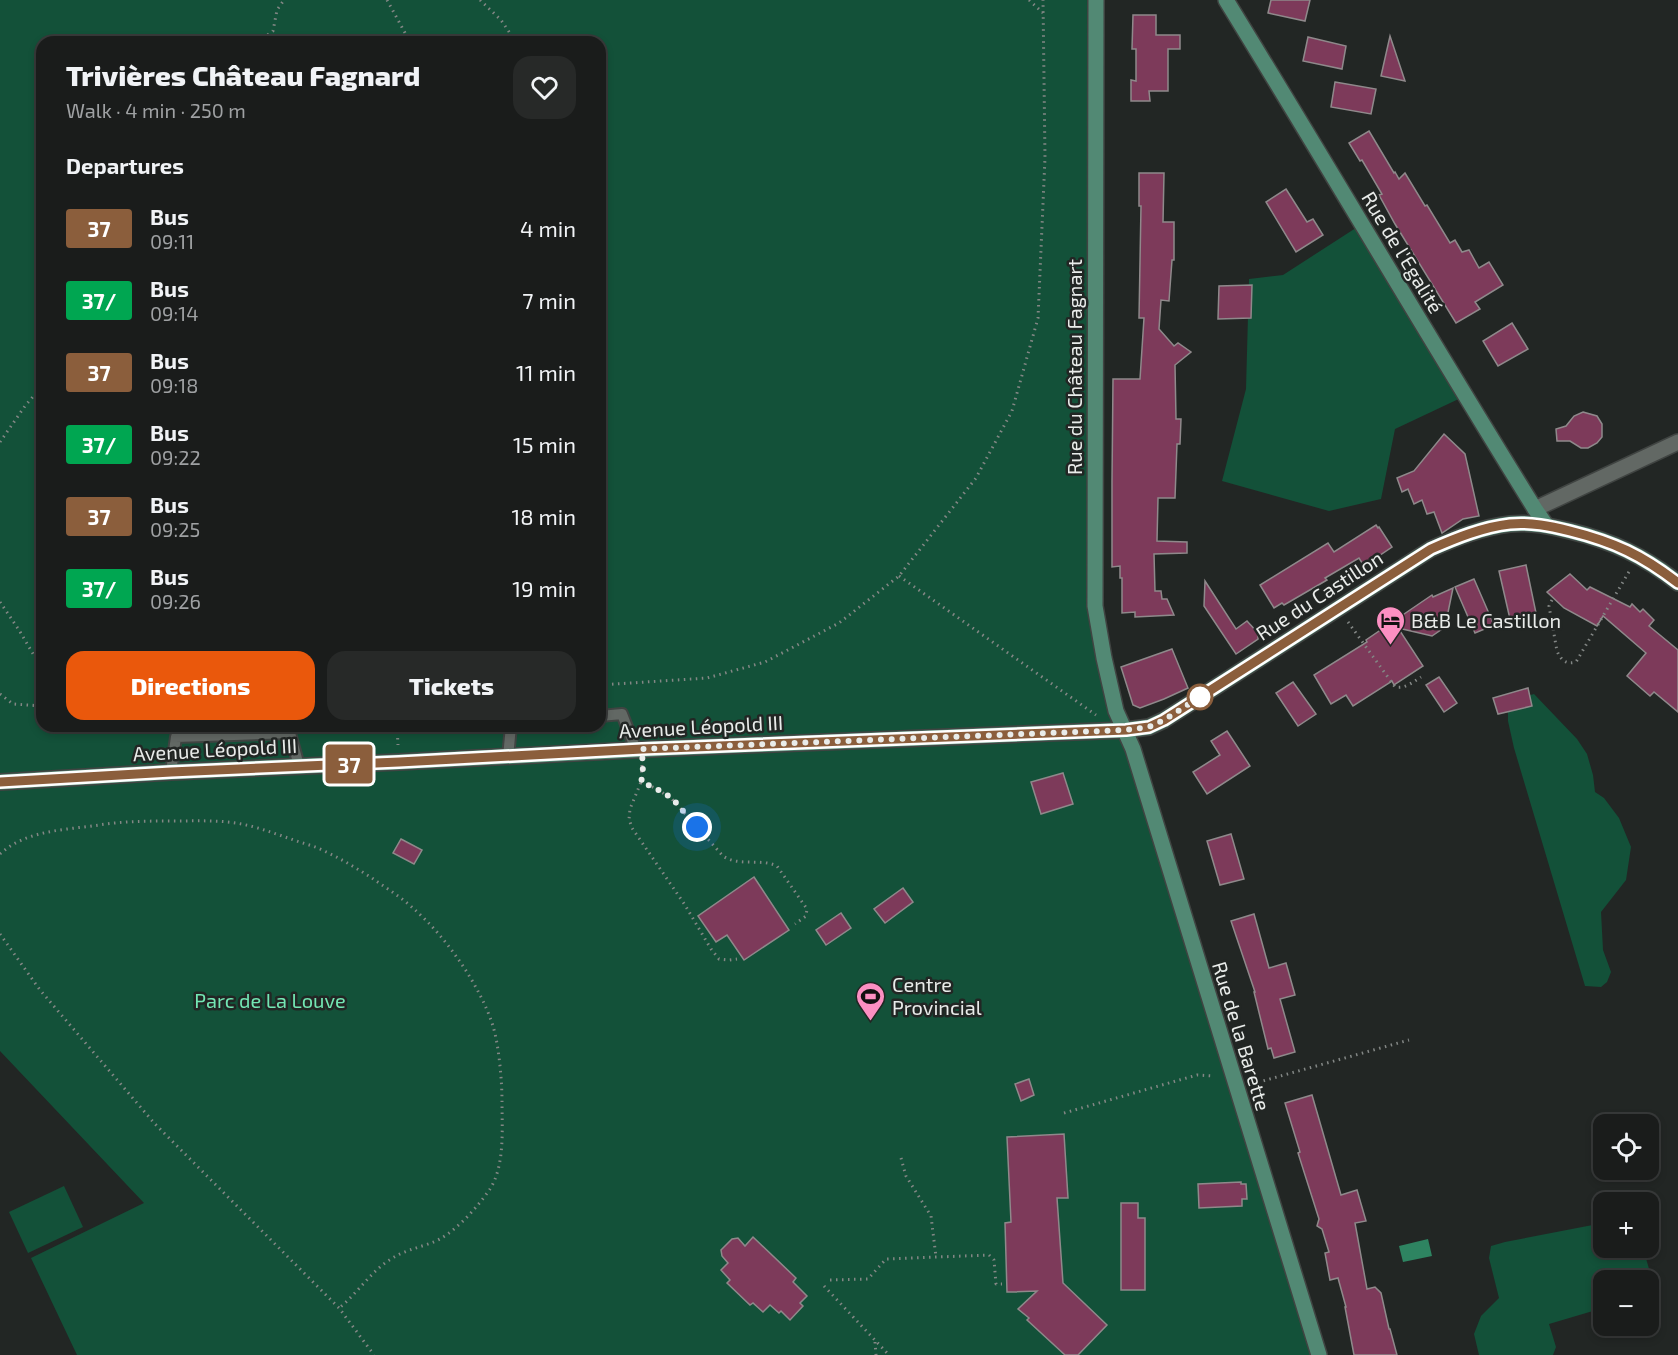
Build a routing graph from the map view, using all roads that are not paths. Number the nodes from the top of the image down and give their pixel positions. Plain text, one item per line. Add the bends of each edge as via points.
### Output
1 (1096, 0) edge
2 (1226, 0) edge
3 (1678, 442) edge
4 (1535, 509) junction
5 (1546, 525) junction
6 (1678, 583) edge
7 (606, 715) edge
8 (1121, 730) junction
9 (510, 732) edge
10 (639, 749) junction
11 (508, 757) junction
12 (299, 766) junction
13 (171, 772) junction
14 (0, 782) edge
15 (1318, 1355) edge

1 - 8 street, Rue du Château Fagnart via 1095,606
2 - 4 street, Rue de l'Egalité
3 - 4 street
4 - 5 street, Rue de l'Egalité
5 - 6 street, Rue du Castillon via 1623,548
5 - 8 street, Rue du Castillon via 1510,524 1460,536 1431,549 1164,720 1149,727
7 - 10 lane via 622,714
8 - 10 street, Avenue Léopold III
8 - 15 street, Rue de la Barette via 1136,758
9 - 11 lane
10 - 11 street, Avenue Léopold III
11 - 12 street, Avenue Léopold III
12 - 13 street, Avenue Léopold III
12 - 13 lane via 291,733 176,737
13 - 14 street, Avenue Léopold III

